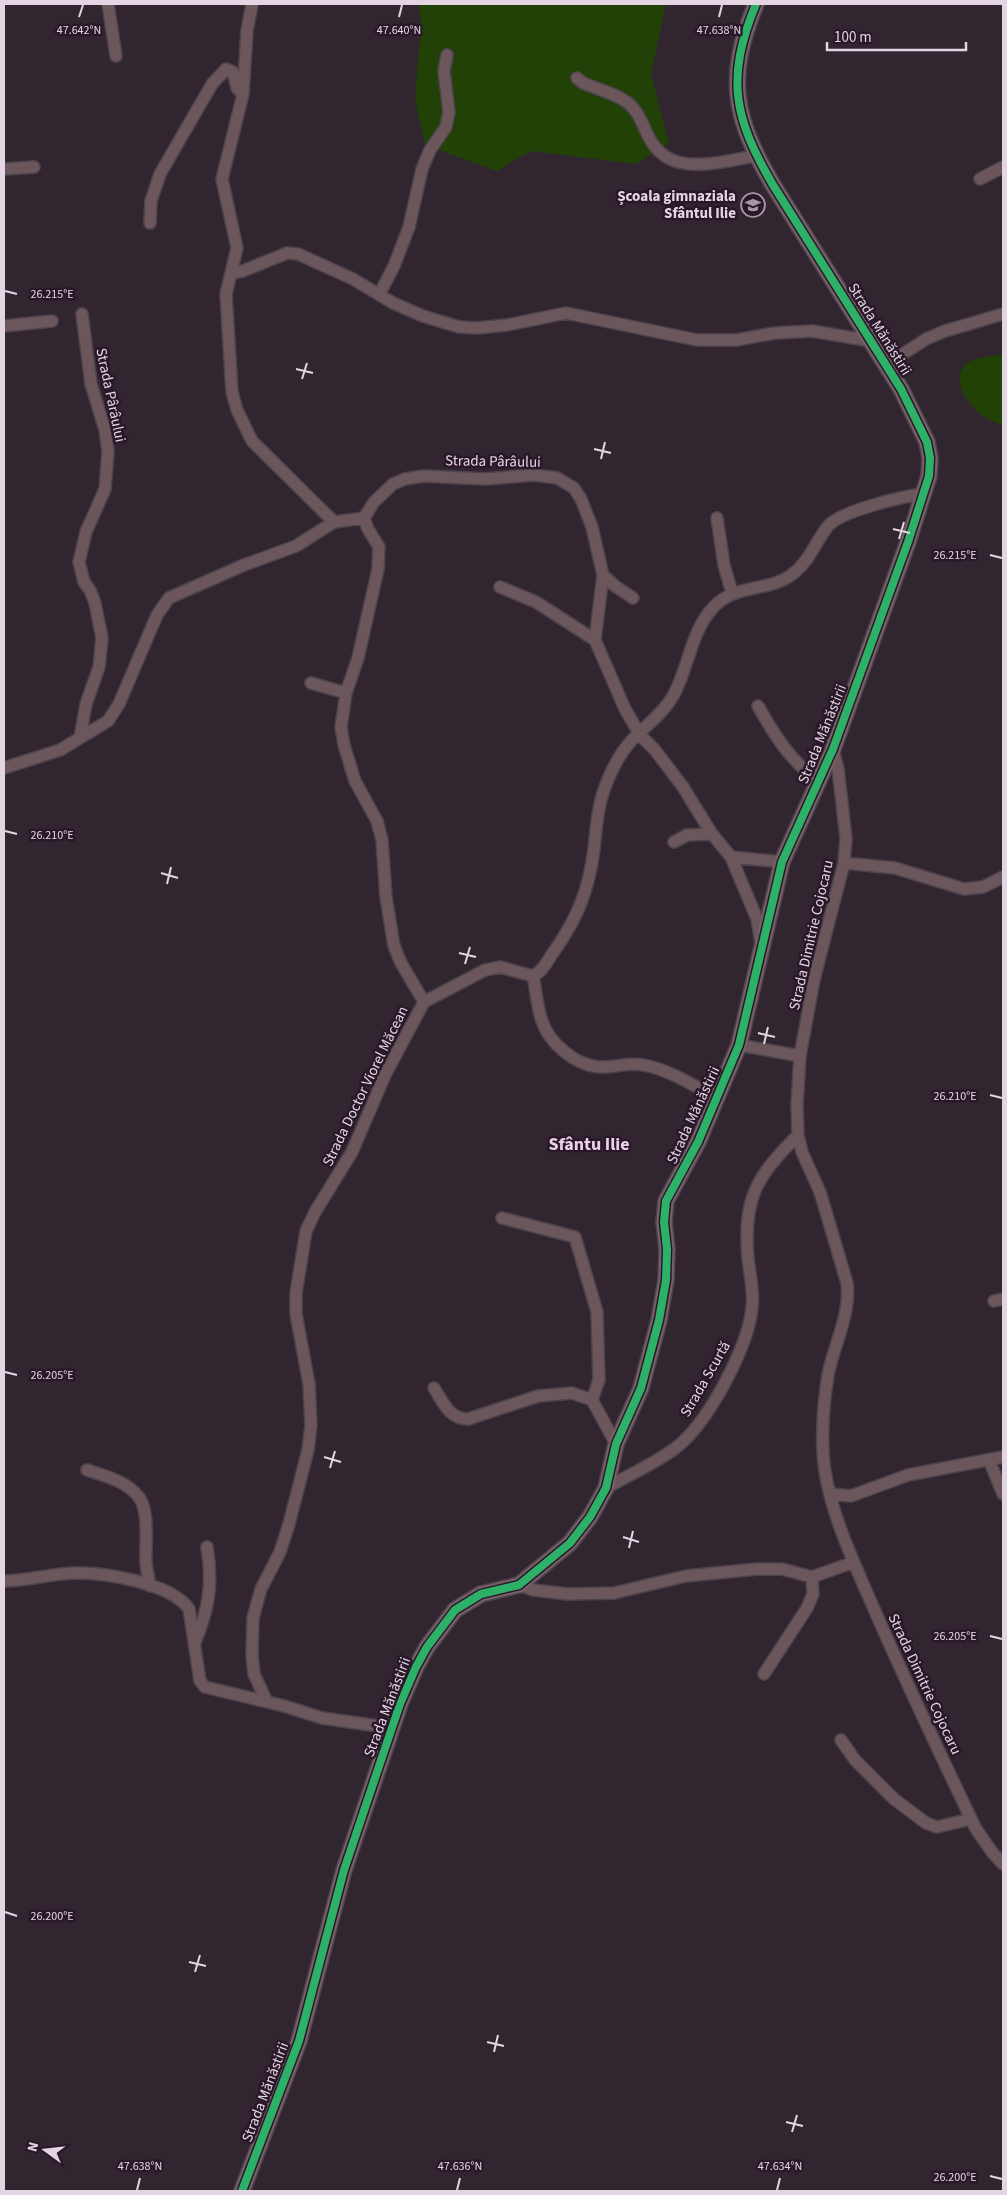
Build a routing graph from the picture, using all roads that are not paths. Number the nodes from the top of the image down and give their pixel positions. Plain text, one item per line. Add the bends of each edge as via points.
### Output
1 (108, 4) edge
2 (252, 4) edge
3 (756, 4) edge
4 (447, 55) dead end
5 (116, 56) dead end
6 (577, 78) dead end
7 (244, 94) junction
8 (756, 156) junction
9 (34, 167) dead end
10 (1003, 167) edge
11 (4, 169) edge
12 (980, 178) dead end
13 (150, 223) dead end
14 (230, 273) junction
15 (379, 295) junction
16 (82, 314) dead end
17 (1003, 314) edge
18 (52, 321) dead end
19 (4, 326) edge
20 (871, 341) junction
21 (886, 365) junction
22 (924, 494) junction
23 (364, 518) junction
24 (717, 518) dead end
25 (334, 522) junction
26 (603, 575) junction
27 (500, 587) dead end
28 (732, 593) junction
29 (633, 598) dead end
30 (595, 640) junction
31 (311, 683) dead end
32 (346, 693) junction
33 (758, 706) dead end
34 (640, 734) junction
35 (80, 738) junction
36 (833, 749) junction
37 (4, 768) edge
38 (818, 782) junction
39 (712, 834) junction
40 (674, 842) dead end
41 (731, 857) junction
42 (782, 862) junction
43 (844, 863) junction
44 (1003, 877) edge
45 (761, 943) junction
46 (533, 976) junction
47 (424, 1002) junction
48 (738, 1045) junction
49 (800, 1056) junction
50 (717, 1098) junction
51 (798, 1136) junction
52 (502, 1218) dead end
53 (434, 1388) dead end
54 (592, 1400) junction
55 (616, 1444) junction
56 (1003, 1457) edge
57 (989, 1460) junction
58 (87, 1470) dead end
59 (606, 1488) junction
60 (831, 1494) junction
61 (1003, 1494) edge
62 (851, 1496) junction
63 (836, 1512) junction
64 (207, 1547) dead end
65 (854, 1562) junction
66 (812, 1577) junction
67 (4, 1581) edge
68 (519, 1585) junction
69 (150, 1586) junction
70 (194, 1643) junction
71 (764, 1674) dead end
72 (267, 1702) junction
73 (392, 1728) junction
74 (841, 1740) dead end
75 (971, 1819) junction
76 (1003, 1864) edge
77 (242, 2191) edge

1 - 5 street
2 - 7 street via 247,31
3 - 8 street, Strada Mănăstirii via 740,53 738,94 741,118
4 - 15 street via 444,71 449,112 446,127 422,169 409,226
6 - 8 street via 627,103 635,110 658,151 670,158 689,164
7 - 13 street via 237,88 230,69 226,69 212,84 160,174 151,201
7 - 14 street via 222,179 237,248
8 - 20 street, Strada Mănăstirii
9 - 11 street
10 - 12 street
14 - 15 street via 287,253 298,254 354,279
14 - 25 street via 226,302 232,392 237,410 252,441
15 - 20 street via 423,316 459,327 508,324 566,313 697,340 736,340 812,331
16 - 35 street, Strada Pârâului via 91,384 108,452 105,489 86,532 79,562 84,582 95,603 102,638 99,667 86,704
17 - 21 street via 932,337
18 - 19 street
20 - 21 street, Strada Mănăstirii
21 - 22 street, Strada Mănăstirii via 927,442 929,476
22 - 28 street via 898,498 843,516 829,525 806,562 794,574
22 - 36 street, Strada Mănăstirii
23 - 25 street
23 - 26 street, Strada Pârâului via 382,493 405,479 442,475 485,479 534,475 557,478 574,488 582,500
23 - 32 street, Strada Doctor Viorel Măcean via 379,547 378,569
24 - 28 street
25 - 35 street via 296,546 244,564 169,598 157,615 113,714 108,721
26 - 29 street
26 - 30 street, Strada Pârâului
27 - 30 street via 536,602
28 - 34 street via 711,609 703,620 684,675 672,698
30 - 34 street via 625,709
31 - 32 street
32 - 47 street, Strada Doctor Viorel Măcean via 341,727 344,745 355,781 382,840 394,946
33 - 38 street via 780,745 800,768
34 - 39 street via 682,787
34 - 46 street via 622,752 603,794 590,877 580,909 541,970
35 - 37 street via 60,750
36 - 38 street, Strada Mănăstirii
36 - 43 street, Strada Dimitrie Cojocaru via 846,839
38 - 42 street, Strada Mănăstirii
39 - 40 street via 686,835
39 - 41 street
41 - 42 street
41 - 45 street via 757,919
42 - 45 street, Strada Mănăstirii
43 - 44 street via 895,868 964,889 983,887
43 - 49 street, Strada Dimitrie Cojocaru via 821,945
45 - 48 street, Strada Mănăstirii
46 - 47 street, Strada Doctor Viorel Măcean via 500,967 485,970
46 - 50 street via 541,1020 547,1033 574,1058 600,1067 624,1063 653,1067
47 - 72 street, Strada Doctor Viorel Măcean via 385,1075 352,1152 315,1212 303,1244 296,1314 309,1384 311,1425 290,1524 261,1589 253,1618 254,1674
48 - 49 street
48 - 50 street, Strada Mănăstirii
49 - 51 street, Strada Dimitrie Cojocaru
50 - 55 street, Strada Mănăstirii via 666,1201 666,1280 659,1320 641,1388
51 - 59 street, Strada Scurtă via 767,1167 750,1204 747,1232 752,1307 748,1332 724,1383 698,1426 680,1445
51 - 60 street, Strada Dimitrie Cojocaru via 820,1192 849,1294 828,1375 823,1421 823,1452
52 - 54 street via 575,1237 597,1312 598,1380
53 - 54 street via 447,1408 460,1419 538,1396 572,1394
54 - 55 street
55 - 59 street, Strada Mănăstirii
56 - 57 street
57 - 61 street
57 - 62 street via 908,1475
58 - 69 street via 116,1480 140,1497 146,1523 146,1566
59 - 68 street, Strada Mănăstirii via 570,1543
60 - 62 street
60 - 63 street, Strada Dimitrie Cojocaru
62 - 63 street
63 - 65 street, Strada Dimitrie Cojocaru
64 - 70 street via 210,1583 203,1620
65 - 66 street
65 - 75 street, Strada Dimitrie Cojocaru
66 - 68 street, Strada Mănăstirii via 782,1569 757,1569 686,1576 614,1593 568,1594
66 - 71 street via 813,1594 807,1608
67 - 69 street via 72,1573 97,1574
68 - 73 street, Strada Mănăstirii via 481,1594 454,1610 426,1647
69 - 70 street via 183,1601 189,1609
70 - 72 street via 200,1681 205,1687
72 - 73 street via 322,1718
73 - 77 street, Strada Mănăstirii via 344,1870 299,2041
74 - 75 street via 855,1760 926,1823 937,1828
75 - 76 street, Strada Dimitrie Cojocaru

